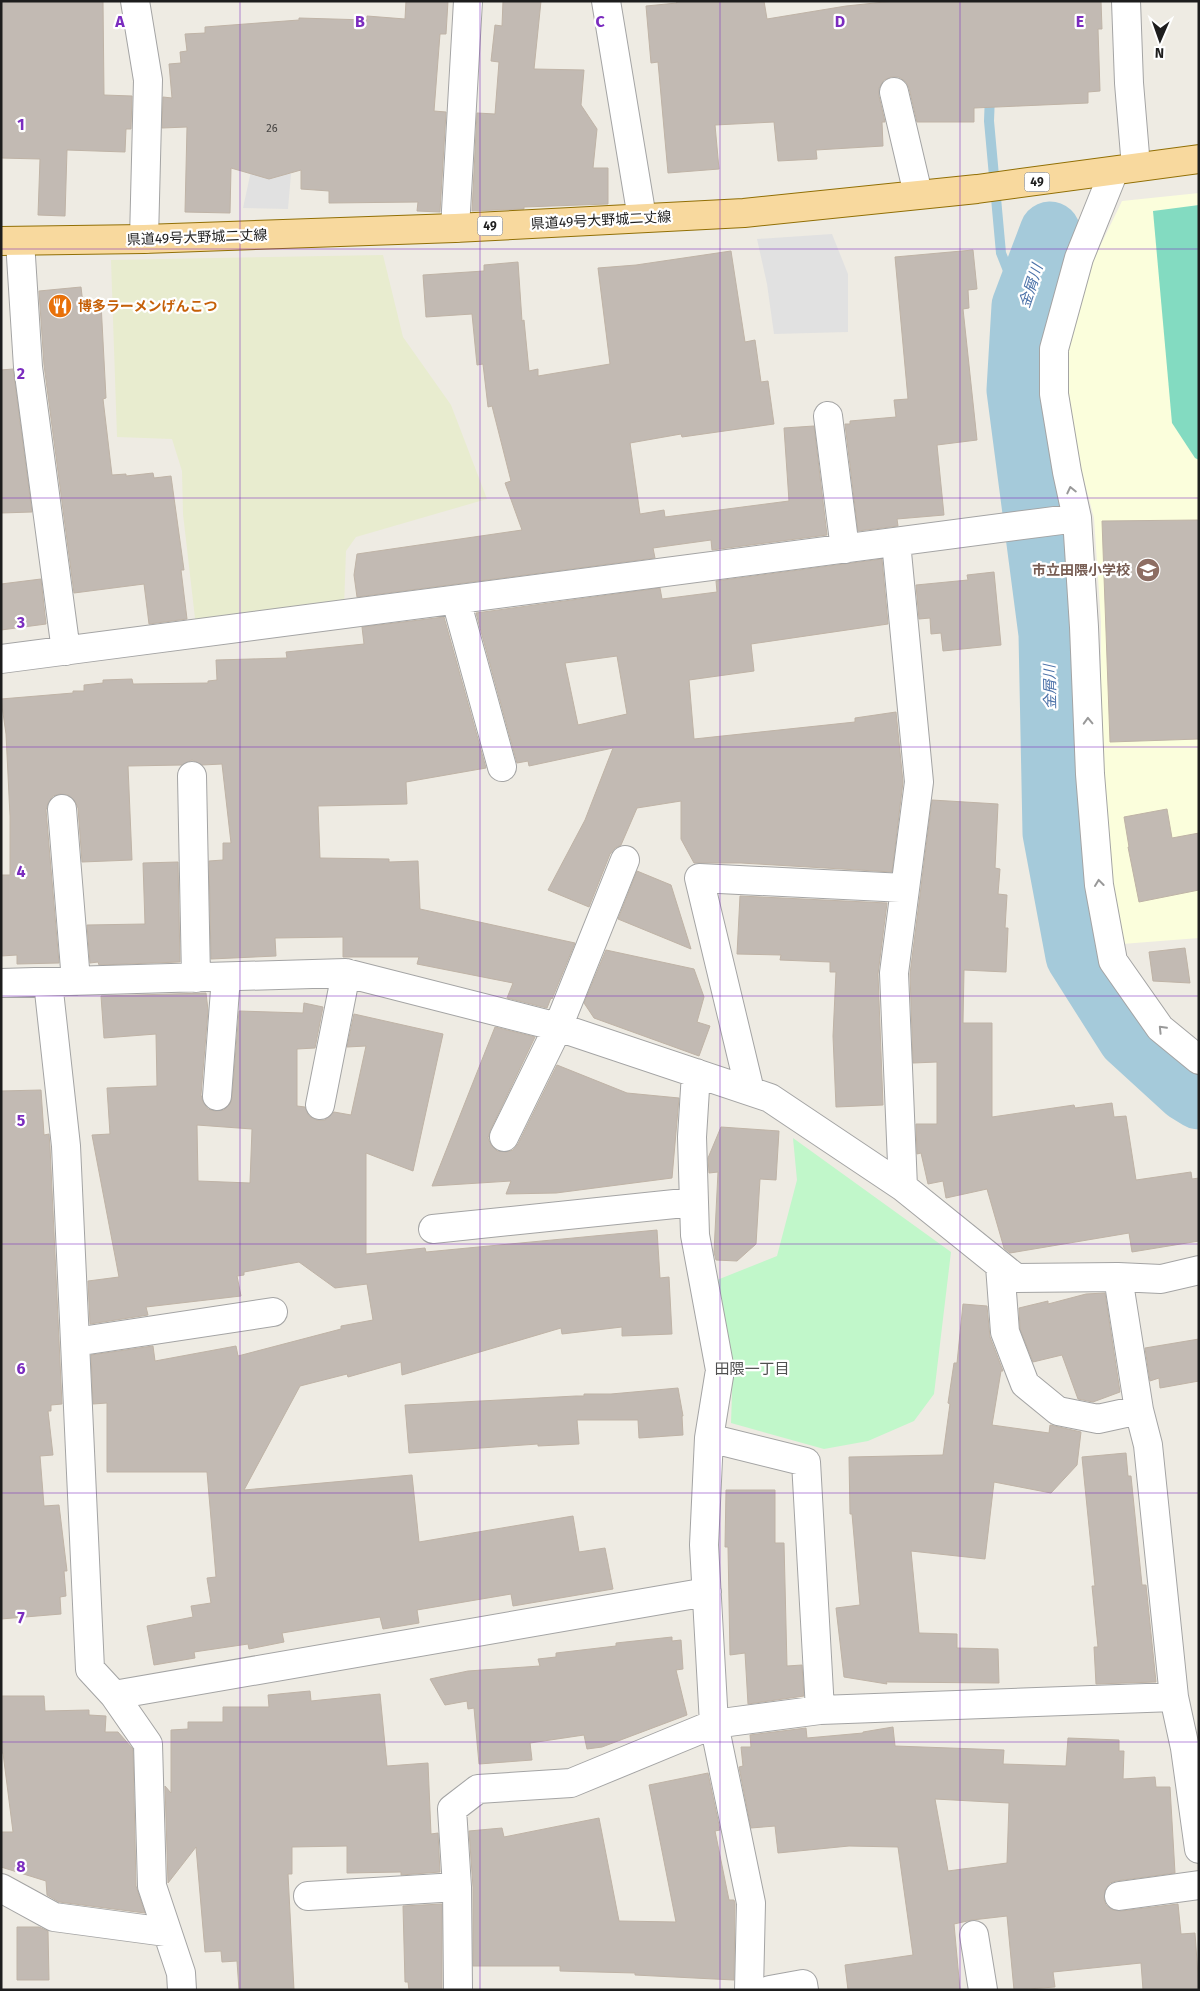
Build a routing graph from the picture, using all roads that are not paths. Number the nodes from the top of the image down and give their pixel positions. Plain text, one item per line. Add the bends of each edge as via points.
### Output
1 (135, 1) edge
2 (468, 1) edge
3 (606, 1) edge
4 (1126, 1) edge
5 (894, 92) dead end
6 (1199, 159) edge
7 (1120, 166) junction
8 (918, 194) junction
9 (642, 218) junction
10 (455, 228) junction
11 (144, 239) junction
12 (10, 241) edge
13 (828, 416) dead end
14 (1069, 519) junction
15 (896, 542) junction
16 (845, 549) junction
17 (456, 600) junction
18 (66, 651) junction
19 (1, 659) edge
20 (502, 767) dead end
21 (192, 776) dead end
22 (62, 809) dead end
23 (625, 860) dead end
24 (905, 888) junction
25 (346, 973) junction
26 (226, 977) junction
27 (196, 978) junction
28 (76, 981) junction
29 (48, 982) junction
30 (1, 983) edge
31 (558, 1027) junction
32 (1199, 1060) edge
33 (696, 1073) junction
34 (750, 1091) junction
35 (217, 1096) dead end
36 (320, 1105) dead end
37 (504, 1137) dead end
38 (903, 1187) junction
39 (694, 1202) junction
40 (433, 1229) dead end
41 (1000, 1266) junction
42 (1199, 1270) edge
43 (1118, 1277) junction
44 (273, 1312) dead end
45 (76, 1342) junction
46 (1139, 1410) junction
47 (709, 1438) junction
48 (707, 1592) junction
49 (114, 1694) junction
50 (1174, 1698) junction
51 (820, 1710) junction
52 (714, 1724) junction
53 (1199, 1849) edge
54 (1199, 1885) edge
55 (456, 1887) junction
56 (1, 1888) edge
57 (308, 1896) dead end
58 (1119, 1896) dead end
59 (166, 1932) junction
60 (974, 1935) dead end
61 (182, 1990) edge
62 (458, 1990) edge
63 (749, 1990) edge
64 (770, 1990) edge
65 (804, 1990) edge
66 (983, 1990) edge

1 - 11 street via 148,80
2 - 10 street
3 - 9 street
4 - 7 street via 1129,83
5 - 8 street
6 - 7 main road, 県道49号大野城二丈線 / 49
7 - 8 main road, 県道49号大野城二丈線 / 49 via 977,189
14 -> 7 street via 1066,472 1054,394 1054,349 1079,258
8 - 9 main road, 県道49号大野城二丈線 / 49 via 744,213
9 - 10 main road, 県道49号大野城二丈線 / 49
10 - 11 main road, 県道49号大野城二丈線 / 49
11 - 12 main road, 県道49号大野城二丈線 / 49
12 - 18 street
13 - 16 street
14 - 15 street
32 -> 14 street via 1160,1028 1113,961 1099,885 1090,774 1084,627
15 - 16 street
15 - 24 street via 919,782
16 - 17 street
17 - 18 street
17 - 20 street
18 - 19 street
21 - 27 street
22 - 28 street
23 - 31 street
24 - 34 street via 699,878
24 - 38 street via 894,973
25 - 26 street
25 - 31 street
25 - 36 street
26 - 27 street
26 - 35 street
27 - 28 street
28 - 29 street
29 - 30 street
29 - 45 street via 66,1146
31 - 33 street
31 - 37 street
33 - 34 street
33 - 39 street via 692,1137
34 - 38 street via 770,1098
38 - 41 street
39 - 40 street
39 - 47 street via 695,1235 720,1370
41 - 43 street via 1016,1278
41 - 46 street via 1005,1332 1025,1384 1058,1411 1098,1419
42 - 43 street via 1161,1280
43 - 46 street
44 - 45 street
45 - 49 street via 90,1669
46 - 50 street via 1148,1445
47 - 48 street via 704,1544
47 - 51 street via 806,1462
48 - 49 street
48 - 52 street
49 - 59 street via 148,1744 152,1886
50 - 51 street
50 - 53 street via 1185,1748
51 - 52 street
52 - 55 street via 571,1783 478,1789 452,1809
52 - 63 street via 751,1903
54 - 58 street
55 - 57 street
55 - 62 street
56 - 59 street via 54,1917
59 - 61 street via 181,1973
60 - 66 street
64 - 65 street via 803,1984

